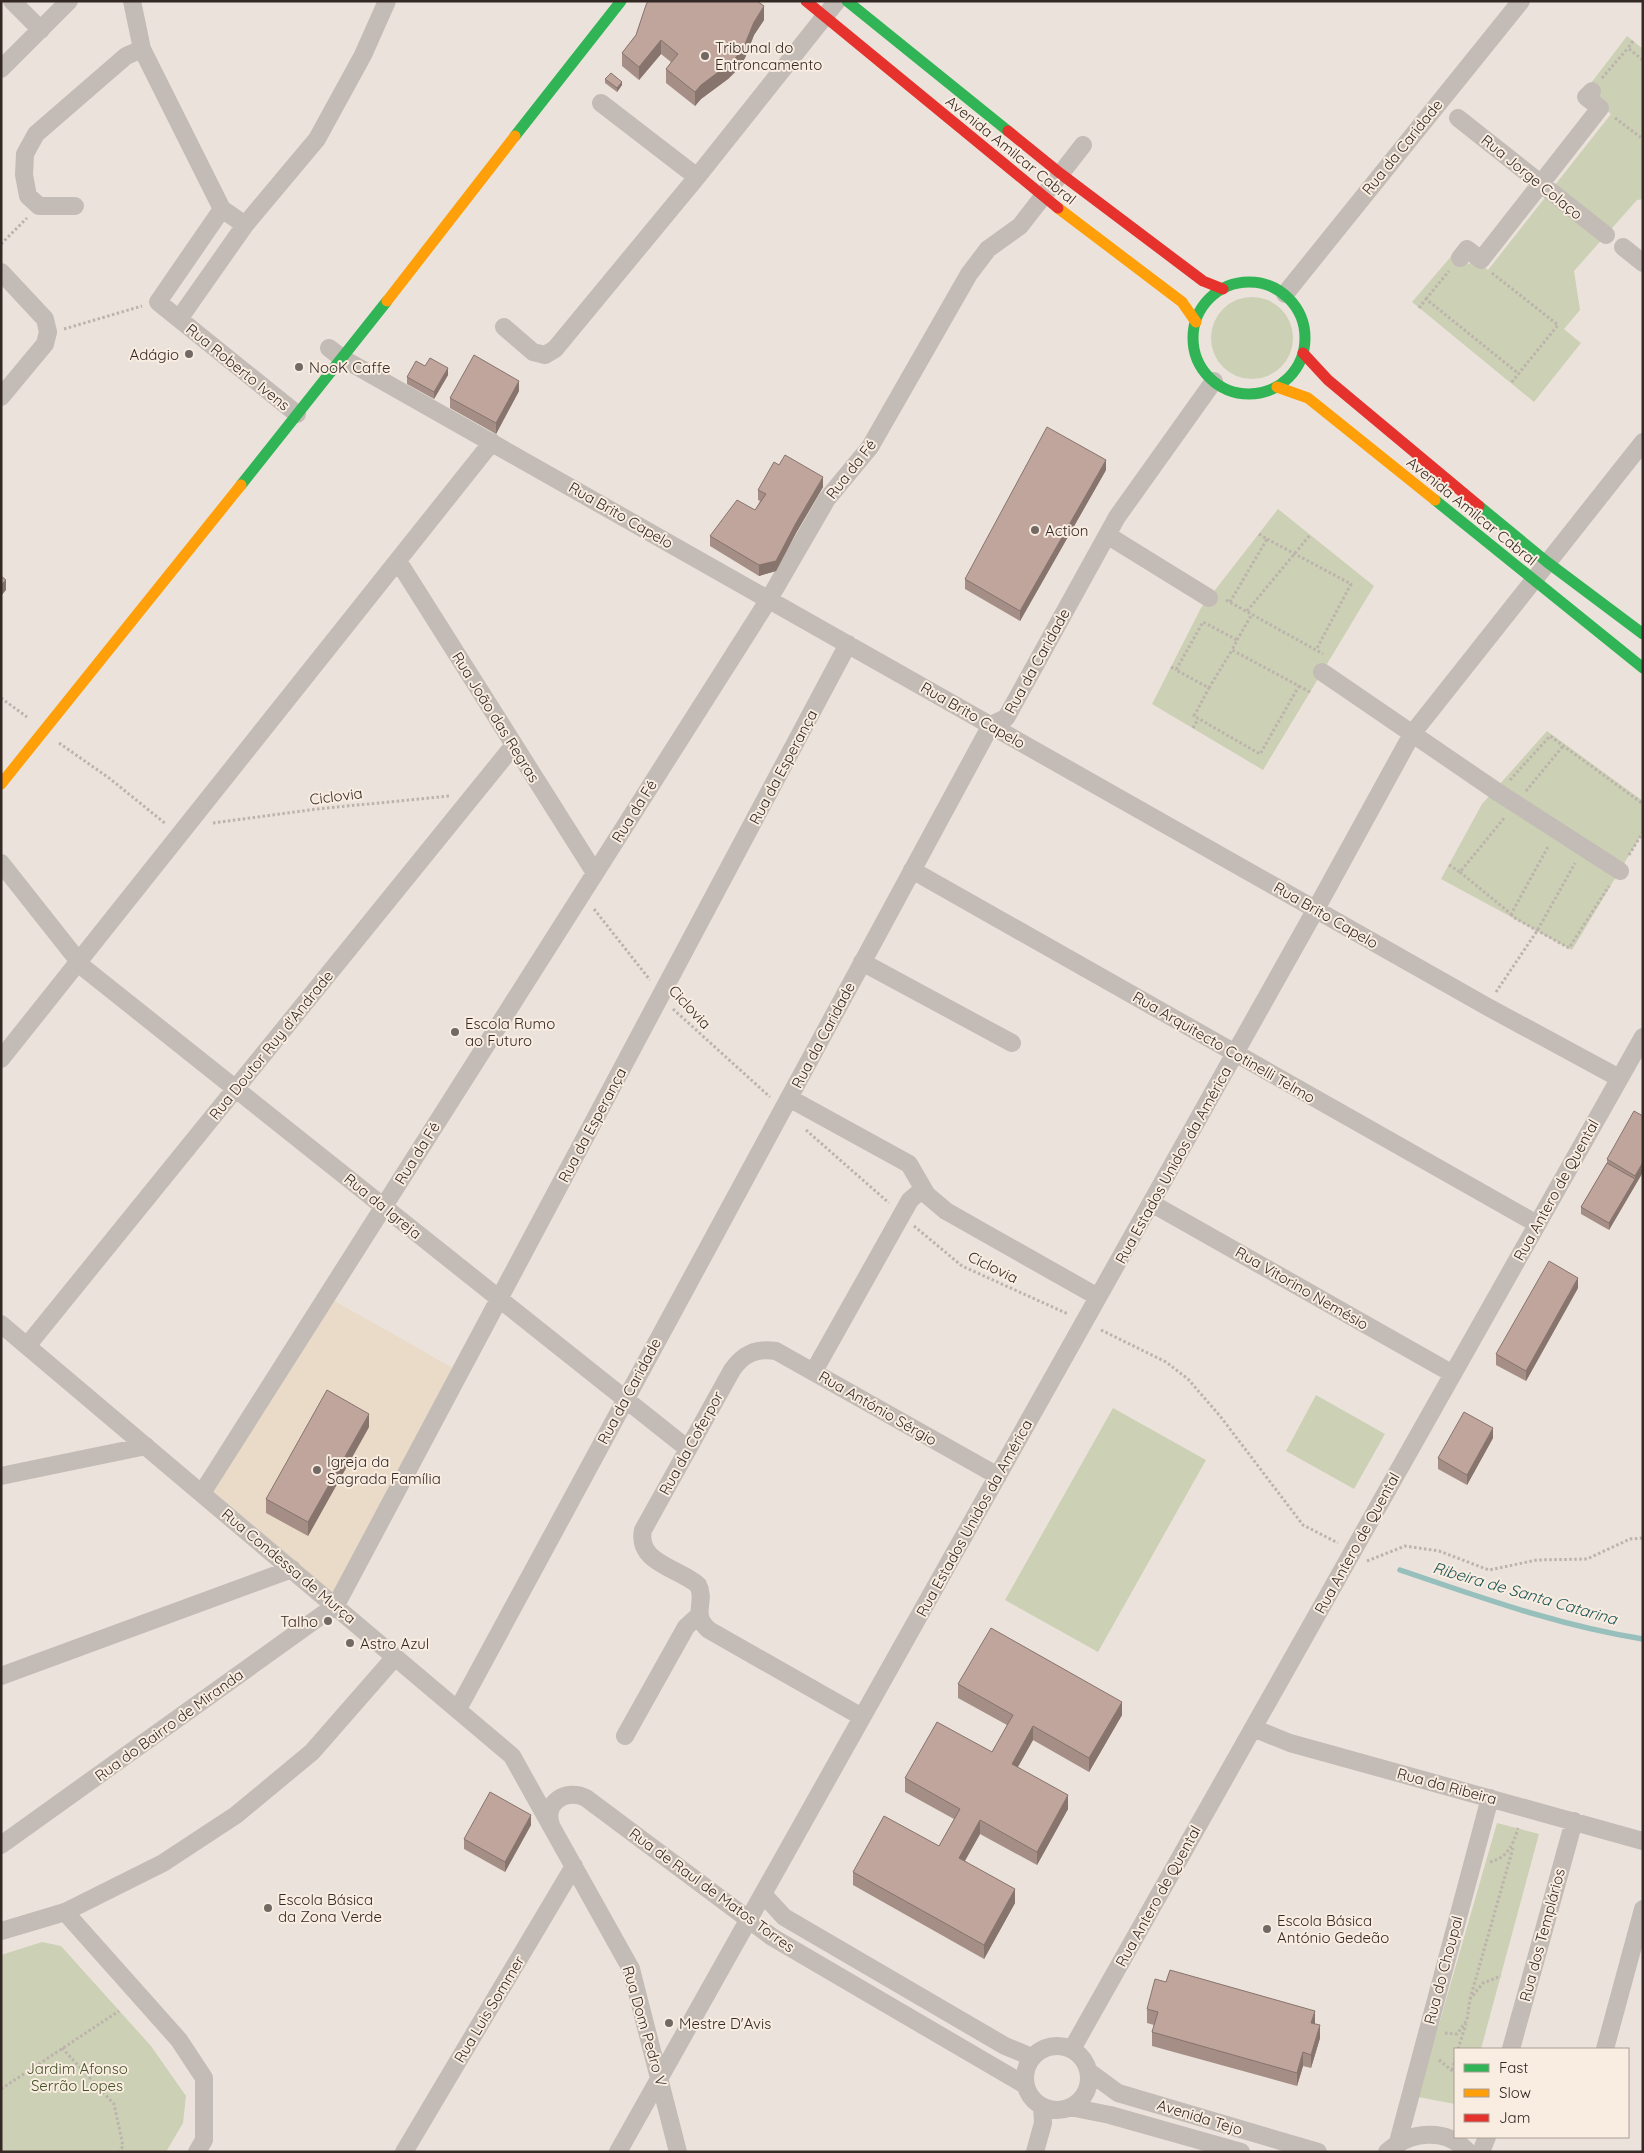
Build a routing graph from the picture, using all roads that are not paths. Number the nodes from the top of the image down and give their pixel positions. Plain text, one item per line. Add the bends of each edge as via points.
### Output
1 (12, 1) edge
2 (69, 1) edge
3 (132, 1) edge
4 (387, 1) edge
5 (621, 1) edge
6 (806, 1) edge
7 (837, 1) edge
8 (847, 1) edge
9 (1521, 1) edge
10 (825, 17) junction
11 (40, 30) junction
12 (142, 49) junction
13 (1, 69) edge
14 (1592, 90) road end
15 (601, 103) dead end
16 (1458, 118) dead end
17 (1083, 145) dead end
18 (1061, 174) junction
19 (697, 177) junction
20 (1539, 184) junction
21 (1043, 196) junction
22 (75, 206) dead end
23 (222, 209) junction
24 (245, 225) junction
25 (1606, 235) dead end
26 (1623, 247) dead end
27 (1460, 258) road end
28 (1643, 263) edge
29 (1, 272) edge
30 (1223, 288) junction
31 (1285, 294) junction
32 (179, 320) junction
33 (1196, 322) junction
34 (504, 327) dead end
35 (332, 350) junction
36 (1303, 353) junction
37 (1214, 381) junction
38 (1277, 387) junction
39 (1, 397) edge
40 (288, 407) junction
41 (492, 442) junction
42 (1643, 442) edge
43 (1107, 535) junction
44 (398, 561) junction
45 (1547, 562) junction
46 (1533, 579) junction
47 (1209, 598) road end
48 (769, 599) junction
49 (1643, 634) edge
50 (848, 644) junction
51 (1326, 665) road end
52 (1643, 668) edge
53 (991, 725) junction
54 (1412, 734) junction
55 (514, 745) junction
56 (1, 784) edge
57 (1, 863) edge
58 (912, 870) junction
59 (1620, 871) road end
60 (595, 873) junction
61 (1316, 910) junction
62 (79, 961) junction
63 (862, 962) junction
64 (1643, 1037) edge
65 (1012, 1043) dead end
66 (1236, 1054) junction
67 (1, 1059) edge
68 (1619, 1078) junction
69 (236, 1089) junction
70 (786, 1103) junction
71 (923, 1188) junction
72 (1151, 1203) junction
73 (383, 1206) junction
74 (1537, 1224) junction
75 (1098, 1297) junction
76 (499, 1299) junction
77 (1, 1324) edge
78 (27, 1346) junction
79 (755, 1351) joint
80 (814, 1372) junction
81 (1452, 1374) junction
82 (625, 1399) junction
83 (146, 1446) junction
84 (688, 1449) junction
85 (1, 1476) edge
86 (998, 1476) junction
87 (202, 1493) junction
88 (292, 1569) junction
89 (336, 1605) junction
90 (699, 1615) junction
91 (395, 1657) junction
92 (1, 1676) edge
93 (458, 1709) junction
94 (862, 1717) junction
95 (1253, 1728) junction
96 (625, 1736) dead end
97 (1490, 1798) junction
98 (1574, 1821) junction
99 (552, 1828) junction
100 (1643, 1841) edge
101 (1, 1845) edge
102 (574, 1866) junction
103 (763, 1894) junction
104 (1643, 1909) edge
105 (65, 1912) junction
106 (748, 1919) junction
107 (1, 1931) edge
108 (1511, 2048) edge
109 (1605, 2048) edge
110 (1072, 2049) junction
111 (1032, 2058) junction
112 (1088, 2071) junction
113 (660, 2076) junction
114 (1025, 2085) junction
115 (1042, 2107) junction
116 (1070, 2107) junction
117 (1215, 2122) junction
118 (1487, 2138) edge
119 (1208, 2147) edge
120 (1392, 2147) edge
121 (197, 2152) edge
122 (404, 2152) edge
123 (618, 2152) edge
124 (678, 2152) edge
125 (1035, 2152) edge
126 (1241, 2152) edge
127 (1318, 2152) edge
128 (1468, 2152) edge
129 (1481, 2152) edge

1 - 11 street
2 - 11 street
3 - 12 street
4 - 24 street via 363,55 317,139
5 - 35 street
6 - 10 street, Avenida Amilcar Cabral
7 - 10 street
8 - 18 street, Avenida Amilcar Cabral
9 - 31 street, Rua da Caridade
10 - 19 street
10 - 21 street, Avenida Amilcar Cabral
11 - 13 street
12 - 22 street via 126,56 36,134 25,154 28,196 39,206
12 - 23 street
14 - 20 street via 1586,97 1600,108
15 - 19 street
16 - 20 street, Rua Jorge Colaço
17 - 18 street, Rua da Fé
18 - 21 street, Rua da Fé
18 - 30 street, Avenida Amilcar Cabral via 1203,281
19 - 34 street via 555,349 545,355 533,352
20 - 25 street, Rua Jorge Colaço
20 - 27 street via 1481,260 1467,249
21 - 33 street, Avenida Amilcar Cabral via 1182,302
21 - 48 street, Rua da Fé via 1020,226 988,249 969,274 870,448 827,499
23 - 24 street
23 - 32 street, Rua Roberto Ivens via 158,302
24 - 32 street
26 - 28 street
29 - 39 street via 45,319 48,334 41,349
30 - 31 street via 1254,282
30 - 33 street via 1206,303
31 - 36 street via 1303,321 1306,337
32 - 40 street, Rua Roberto Ivens
33 - 37 street via 1193,338 1196,355
35 - 40 street
35 - 41 street, Rua Brito Capelo
36 - 38 street via 1289,378
36 - 45 street, Avenida Amilcar Cabral via 1328,380
37 - 38 street via 1245,394
37 - 43 street, Rua da Caridade
38 - 46 street, Avenida Amilcar Cabral via 1308,398
40 - 56 street
41 - 44 street
41 - 48 street, Rua Brito Capelo
42 - 45 street, Rua Estados Unidos da América
43 - 47 street
43 - 53 street, Rua da Caridade via 1006,718
44 - 55 street, Rua João das Regras
44 - 62 street
45 - 46 street, Rua Estados Unidos da América
45 - 49 street, Avenida Amilcar Cabral
46 - 52 street, Avenida Amilcar Cabral
46 - 54 street, Rua Estados Unidos da América
48 - 50 street, Rua Brito Capelo
48 - 60 street, Rua da Fé
50 - 53 street, Rua Brito Capelo
50 - 76 street, Rua da Esperança
51 - 54 street
53 - 58 street, Rua da Caridade
53 - 61 street, Rua Brito Capelo
54 - 59 street
54 - 61 street, Rua Estados Unidos da América
55 - 60 street, Rua João das Regras
55 - 69 street, Rua Doutor Ruy d'Andrade
57 - 62 street, Rua da Igreja
58 - 63 street, Rua da Caridade
58 - 66 street, Rua Arquitecto Cotinelli Telmo
60 - 73 street, Rua da Fé
61 - 66 street, Rua Estados Unidos da América
61 - 68 street, Rua Brito Capelo
62 - 67 street
62 - 69 street, Rua da Igreja
63 - 65 street
63 - 70 street, Rua da Caridade
64 - 68 street, Rua Antero de Quental
66 - 72 street, Rua Estados Unidos da América
66 - 74 street, Rua Arquitecto Cotinelli Telmo
68 - 74 street, Rua Antero de Quental
69 - 73 street, Rua da Igreja
69 - 78 street, Rua Doutor Ruy d'Andrade
70 - 71 street via 905,1161 915,1171
70 - 82 street, Rua da Caridade
71 - 75 street via 946,1211
71 - 80 street via 901,1215
72 - 75 street, Rua Estados Unidos da América
72 - 81 street, Rua Vitorino Nemésio
73 - 76 street, Rua da Igreja
73 - 87 street, Rua da Fé
74 - 81 street, Rua Antero de Quental
75 - 86 street, Rua Estados Unidos da América
76 - 82 street, Rua da Igreja
76 - 89 street, Rua da Esperança
77 - 78 street, Rua Condessa de Murça
78 - 83 street, Rua Condessa de Murça
79 - 80 street, Rua António Sérgio via 776,1351
79 - 84 street, Rua da Coferpor via 735,1366
80 - 86 street, Rua António Sérgio
81 - 95 street, Rua Antero de Quental
82 - 84 street, Rua da Igreja
82 - 93 street, Rua da Caridade
83 - 85 street
83 - 87 street, Rua Condessa de Murça
84 - 90 street, Rua da Coferpor via 643,1530 642,1544 650,1556 698,1585 701,1596
86 - 94 street, Rua Estados Unidos da América
87 - 88 street, Rua Condessa de Murça
88 - 89 street, Rua Condessa de Murça
88 - 92 street
89 - 91 street, Rua Condessa de Murça
89 - 101 street, Rua do Bairro de Miranda
90 - 94 street via 709,1630
90 - 96 street via 686,1627
91 - 93 street, Rua Condessa de Murça
91 - 105 street via 312,1752 236,1815 163,1863
93 - 99 street, Rua Condessa de Murça via 512,1756
94 - 103 street, Rua Estados Unidos da América
95 - 97 street, Rua da Ribeira via 1290,1743
95 - 110 street, Rua Antero de Quental
97 - 98 street, Rua da Ribeira
97 - 120 street, Rua do Choupal
98 - 100 street, Rua da Ribeira
98 - 108 street, Rua dos Templários
99 - 102 street, Rua Dom Pedro V
99 - 106 street, Rua de Raul de Matos Torres via 550,1810 557,1799 567,1794 581,1795
102 - 113 street, Rua Dom Pedro V via 631,1970
102 - 122 street, Rua Luis Sommer
103 - 106 street, Rua Estados Unidos da América
103 - 111 street, Rua de Raul de Matos Torres via 784,1917 1005,2046
104 - 109 street
105 - 107 street
105 - 121 street via 179,2040 204,2078 204,2140
106 - 113 street, Rua Estados Unidos da América
106 - 114 street, Rua de Raul de Matos Torres via 772,1937
110 - 111 street via 1057,2046 1043,2049
110 - 112 street via 1082,2058
111 - 114 street via 1025,2070
112 - 116 street via 1088,2085 1082,2098
112 - 117 street, Avenida Tejo via 1118,2093
113 - 123 street, Rua Estados Unidos da América
113 - 124 street, Rua Dom Pedro V
114 - 115 street via 1031,2098
115 - 116 street via 1056,2110
115 - 125 street via 1043,2123
116 - 119 street, Avenida Tejo via 1110,2115
117 - 119 street
117 - 127 street, Avenida Tejo
118 - 129 street
119 - 126 street, Avenida Tejo
120 - 128 street via 1419,2134 1442,2136 1462,2145

